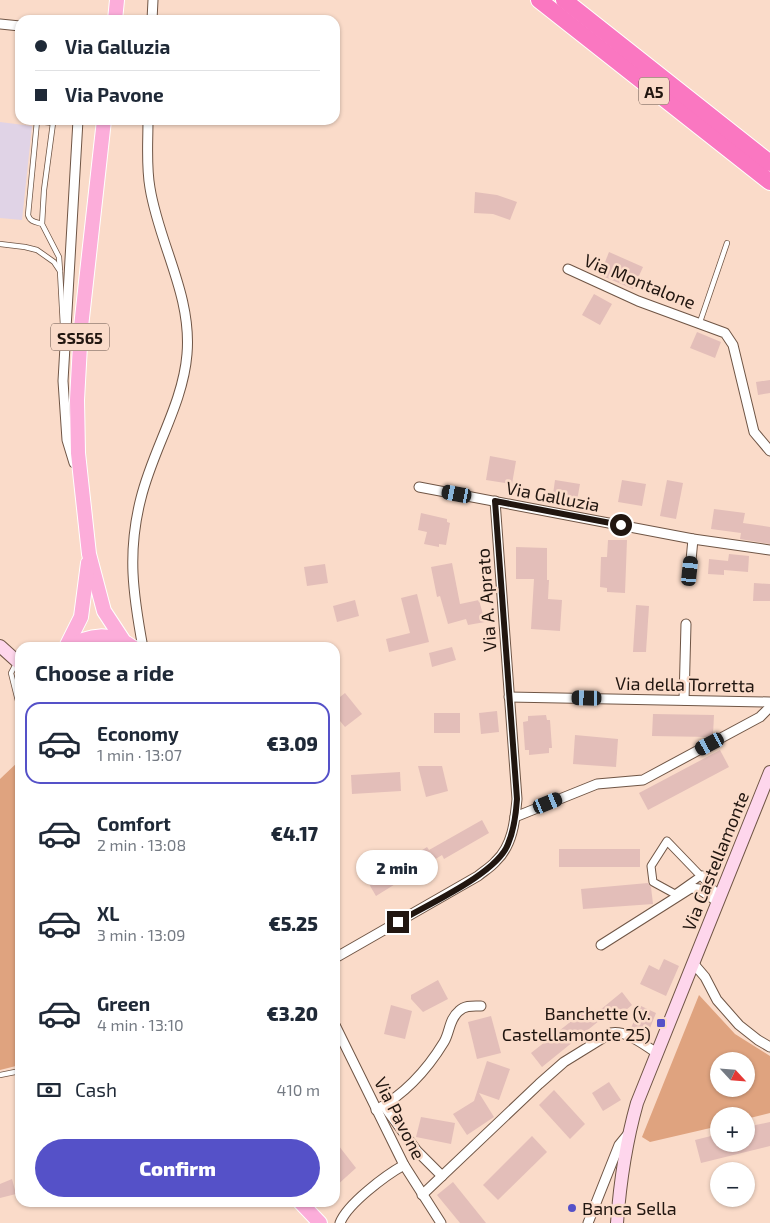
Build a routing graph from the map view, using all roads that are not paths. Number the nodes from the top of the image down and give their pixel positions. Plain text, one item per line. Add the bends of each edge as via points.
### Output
1 (117, 0) edge
2 (153, 0) edge
3 (539, 0) edge
4 (564, 0) edge
5 (115, 15) edge
6 (152, 15) edge
7 (0, 24) edge
8 (15, 26) edge
9 (37, 125) edge
10 (52, 125) edge
11 (78, 125) edge
12 (103, 125) edge
13 (148, 125) edge
14 (770, 163) edge
15 (770, 182) edge
16 (42, 224) junction
17 (727, 243) dead end
18 (0, 244) edge
19 (568, 269) dead end
20 (60, 270) junction
21 (700, 322) junction
22 (65, 346) junction
23 (770, 451) edge
24 (419, 487) dead end
25 (81, 488) junction
26 (495, 501) junction
27 (693, 539) junction
28 (770, 550) edge
29 (90, 554) junction
30 (690, 571) dead end
31 (686, 624) dead end
32 (0, 640) edge
33 (68, 642) edge
34 (77, 642) edge
35 (122, 642) edge
36 (127, 642) edge
37 (142, 642) edge
38 (0, 646) edge
39 (15, 654) edge
40 (15, 655) edge
41 (15, 666) edge
42 (15, 689) edge
43 (509, 698) junction
44 (684, 700) junction
45 (770, 702) edge
46 (770, 708) edge
47 (770, 772) edge
48 (515, 817) junction
49 (702, 875) junction
50 (719, 899) junction
51 (602, 945) dead end
52 (340, 955) edge
53 (693, 963) junction
54 (481, 1006) dead end
55 (340, 1034) edge
56 (770, 1047) edge
57 (657, 1053) junction
58 (15, 1072) edge
59 (0, 1075) edge
60 (380, 1108) junction
61 (628, 1134) junction
62 (404, 1165) junction
63 (442, 1176) junction
64 (422, 1195) junction
65 (305, 1207) edge
66 (320, 1223) edge
67 (340, 1223) edge
68 (441, 1223) edge
69 (588, 1223) edge
70 (617, 1223) edge

1 - 5 main road
2 - 6 street
3 - 15 highway, A5
4 - 14 highway, A5
7 - 8 street
9 - 16 lane via 28,215 29,219
10 - 16 lane
11 - 22 street
12 - 25 main road, SS565 via 80,345 77,400
13 - 37 street via 150,189 183,300 187,354 182,383 141,497 132,543 134,594
16 - 20 lane via 59,257
17 - 21 lane, Via Montalone
18 - 20 lane via 37,250
19 - 21 street, Via Montalone via 638,301
20 - 22 lane
21 - 23 street, Via Montalone via 725,333 733,345 754,432
22 - 25 street via 63,381 68,440
24 - 26 street, Via Galluzia
25 - 29 main road, SS565
26 - 27 street, Via Galluzia
26 - 43 street, Via A. Aprato
27 - 28 street, Via Galluzia
27 - 30 street
29 - 33 main road, SS565 via 81,617
29 - 36 main road, SS565 via 104,612
31 - 44 street
32 - 39 main road
34 - 35 main road, SS565 via 101,636
38 - 40 main road
41 - 42 lane via 11,673
43 - 44 street, Via della Torretta
43 - 48 street, Via A. Aprato via 517,799
44 - 45 street, Via della Torretta
46 - 48 street, Via della Torretta via 643,780 597,784
47 - 50 main road, Via Castellamonte
48 - 52 street via 508,846 478,876
49 - 49 street via 667,841 651,866 653,882 675,894
49 - 50 street
50 - 51 street via 691,888
50 - 53 main road, Via Castellamonte
53 - 56 street via 717,1000 739,1025
53 - 57 main road, Via Castellamonte
54 - 60 street via 458,1011 445,1041 428,1066 392,1102
55 - 60 street, Via Pavone
57 - 61 main road, Via Castellamonte
57 - 63 street via 618,1032 611,1033 564,1062 545,1078
58 - 59 lane
60 - 62 street, Via Pavone
60 - 63 street
61 - 69 street, Via Castellamonte via 619,1145
61 - 70 main road, Via Castellamonte
62 - 64 street, Via Pavone
62 - 67 street via 352,1204
63 - 64 street
64 - 68 street, Via Pavone
65 - 66 main road

